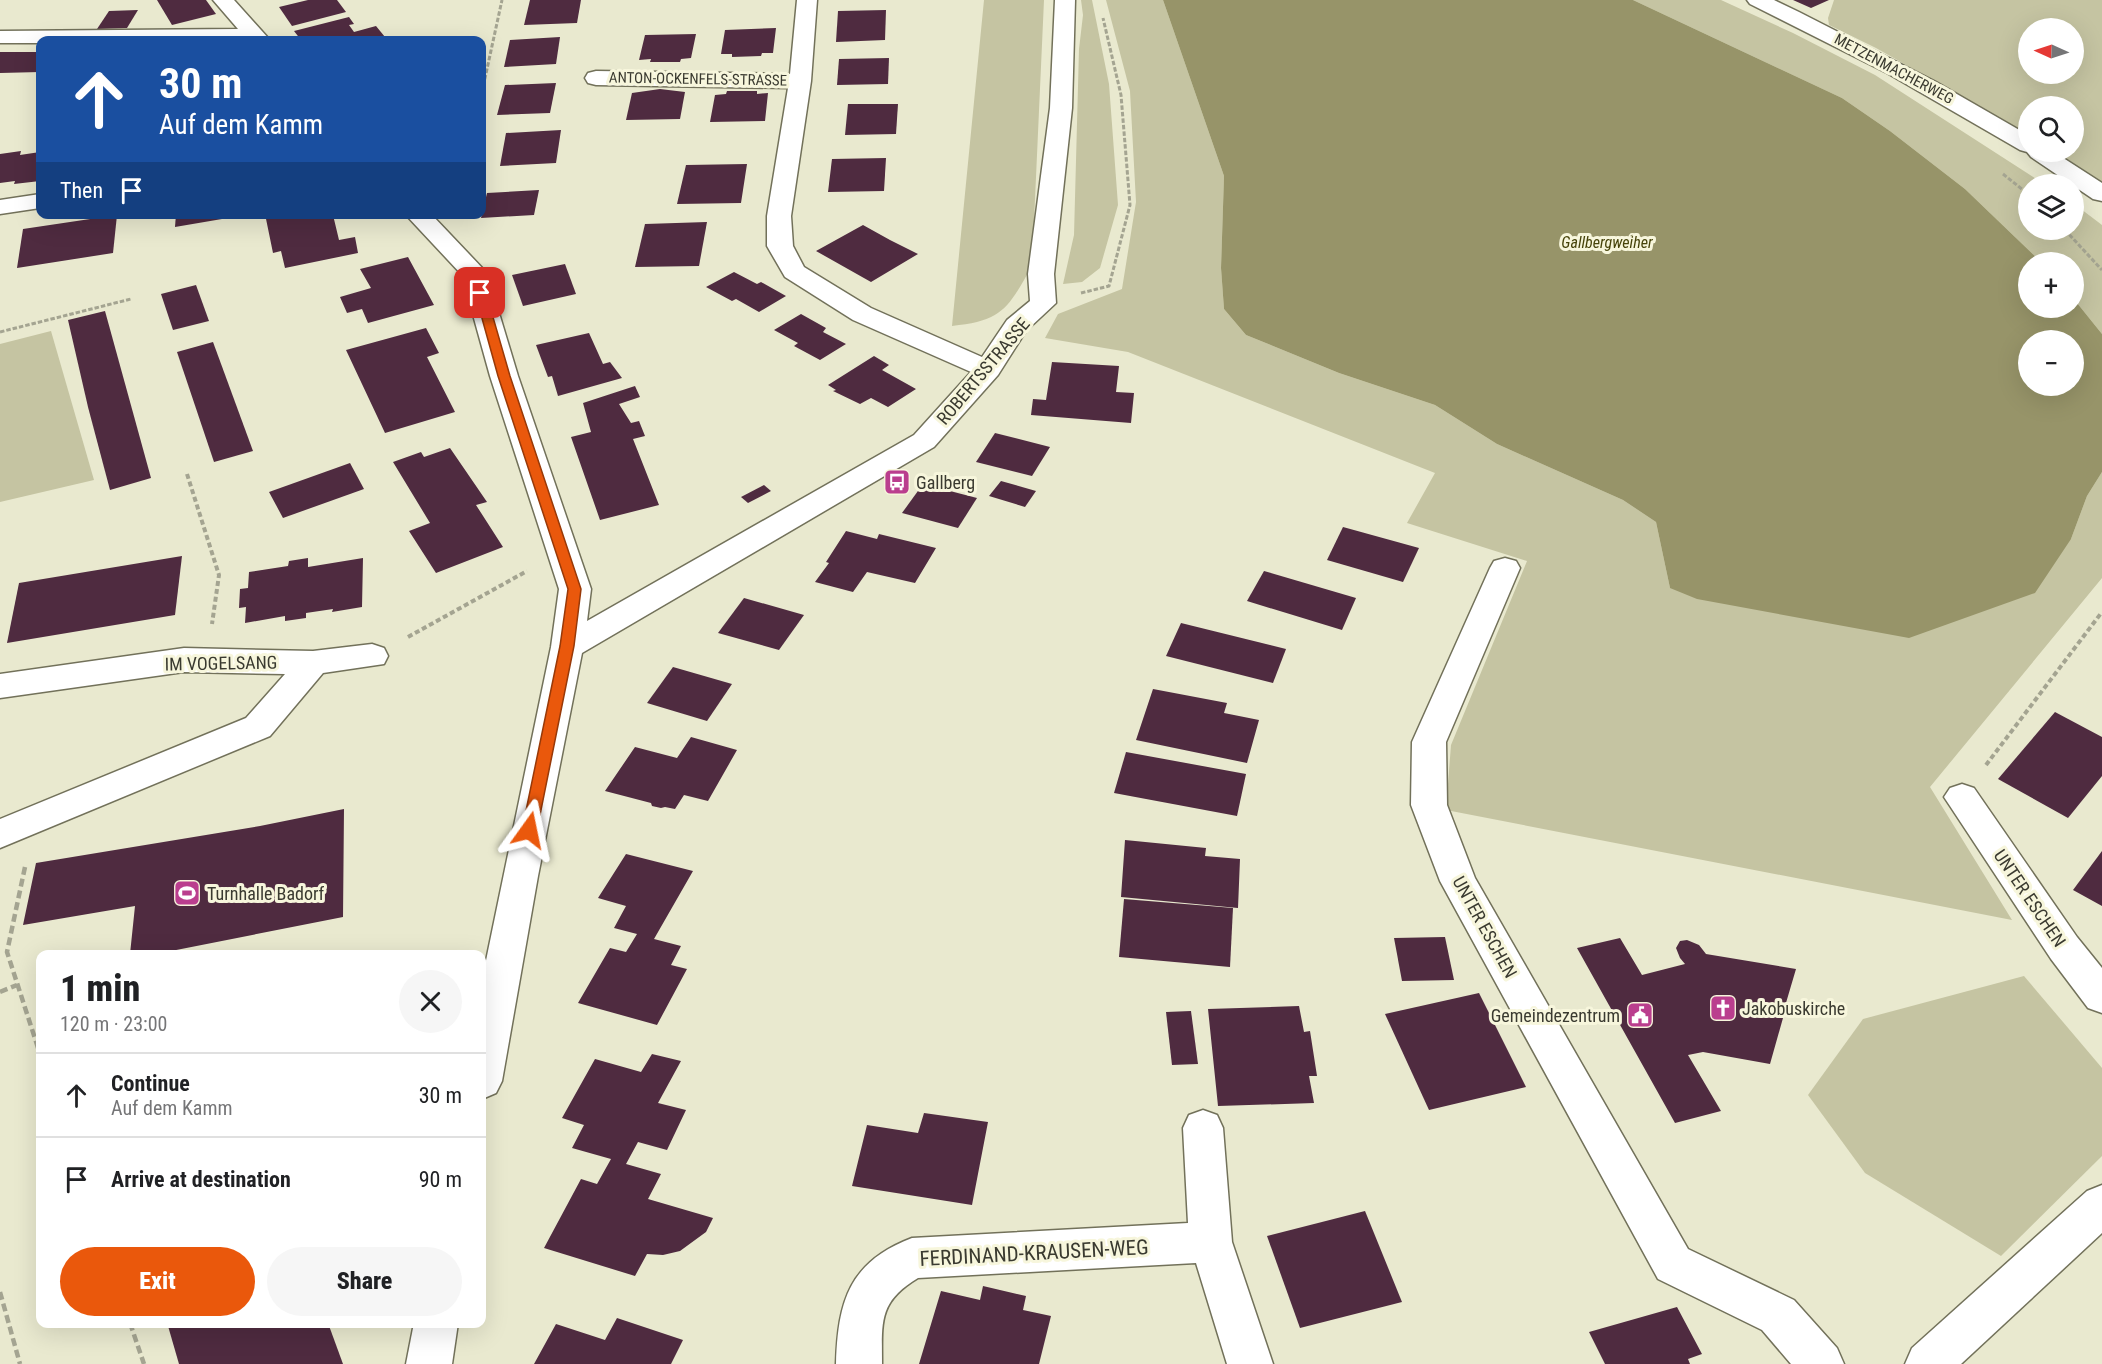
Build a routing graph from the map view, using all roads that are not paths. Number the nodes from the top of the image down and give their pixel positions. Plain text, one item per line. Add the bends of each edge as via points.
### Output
1 (223, 0) edge
2 (807, 0) edge
3 (1065, 0) edge
4 (1757, 0) edge
5 (256, 36) edge
6 (0, 37) edge
7 (36, 37) edge
8 (596, 78) dead end
9 (800, 81) junction
10 (2018, 139) edge
11 (2054, 162) edge
12 (2102, 194) edge
13 (36, 202) edge
14 (0, 207) edge
15 (422, 219) edge
16 (988, 369) junction
17 (1505, 568) dead end
18 (567, 646) junction
19 (372, 656) road end
20 (313, 663) junction
21 (0, 686) edge
22 (1962, 797) road end
23 (0, 834) edge
24 (2102, 997) edge
25 (486, 1059) edge
26 (1203, 1128) dead end
27 (2102, 1205) edge
28 (1211, 1242) junction
29 (435, 1328) edge
30 (429, 1364) edge
31 (859, 1364) edge
32 (1250, 1364) edge
33 (1821, 1364) edge
34 (1928, 1364) edge

1 - 5 street
2 - 9 street, ANTON-OCKENFELS-STRASSE
3 - 16 street, ROBERTSSTRASSE via 1061,108 1041,274 1043,303 1016,326
4 - 10 street, METZENMACHERWEG via 1871,56
6 - 7 street
8 - 9 street, ANTON-OCKENFELS-STRASSE
9 - 16 street, ANTON-OCKENFELS-STRASSE via 779,216 780,246 794,272 862,315
11 - 12 street
13 - 14 street
15 - 18 street via 474,273 575,589
16 - 18 street, ROBERTSSTRASSE via 924,441
17 - 33 street, UNTER ESCHEN via 1429,742 1429,805 1458,881 1673,1264 1778,1315
18 - 25 street
19 - 20 street, IM VOGELSANG
20 - 21 street, IM VOGELSANG via 184,660
20 - 23 street via 258,727
22 - 24 street, UNTER ESCHEN via 2064,948
26 - 28 street
27 - 34 street
28 - 31 street, FERDINAND-KRAUSEN-WEG via 912,1258 889,1270 872,1290 860,1314
28 - 32 street
29 - 30 street

